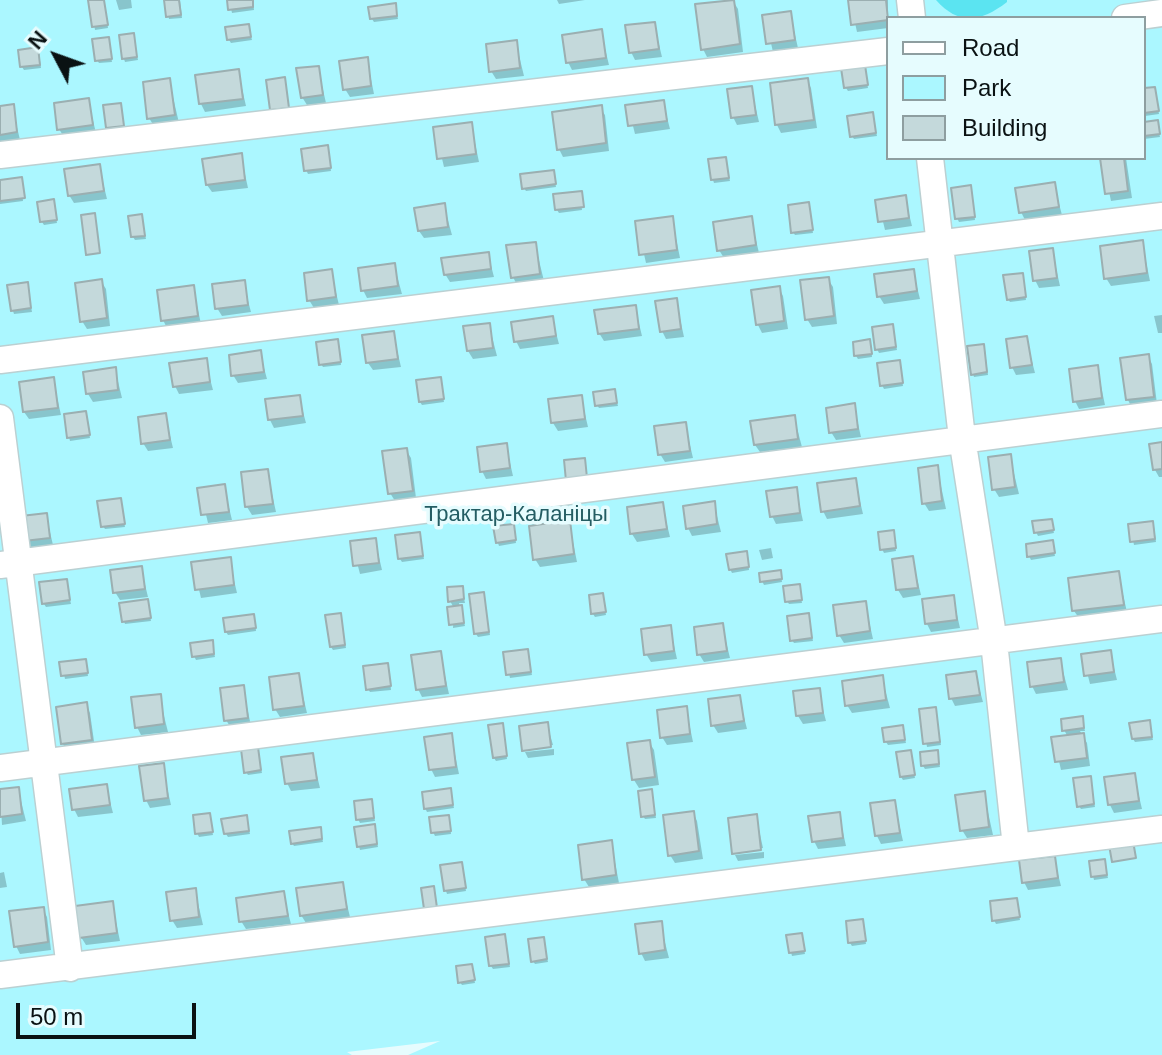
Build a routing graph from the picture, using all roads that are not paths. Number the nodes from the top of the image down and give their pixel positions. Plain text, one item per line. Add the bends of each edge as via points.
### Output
1 (1162, 13) edge
2 (1140, 16) edge
3 (886, 51) edge
4 (0, 155) edge
5 (930, 160) edge
6 (1162, 216) edge
7 (941, 243) junction
8 (0, 360) edge
9 (1162, 414) edge
10 (0, 418) edge
11 (962, 438) junction
12 (9, 564) edge
13 (1162, 619) edge
14 (994, 642) junction
15 (44, 763) junction
16 (0, 768) edge
17 (1162, 829) edge
18 (1016, 847) junction
19 (70, 968) junction
20 (0, 975) edge

1 - 2 lane
3 - 4 lane
5 - 7 lane
6 - 7 lane
7 - 8 lane
7 - 11 lane
9 - 11 lane
10 - 12 lane
11 - 12 lane
11 - 14 lane
12 - 15 lane
13 - 14 lane
14 - 15 lane
14 - 18 lane
15 - 16 lane
15 - 19 lane
17 - 18 lane
18 - 19 lane
19 - 20 lane

